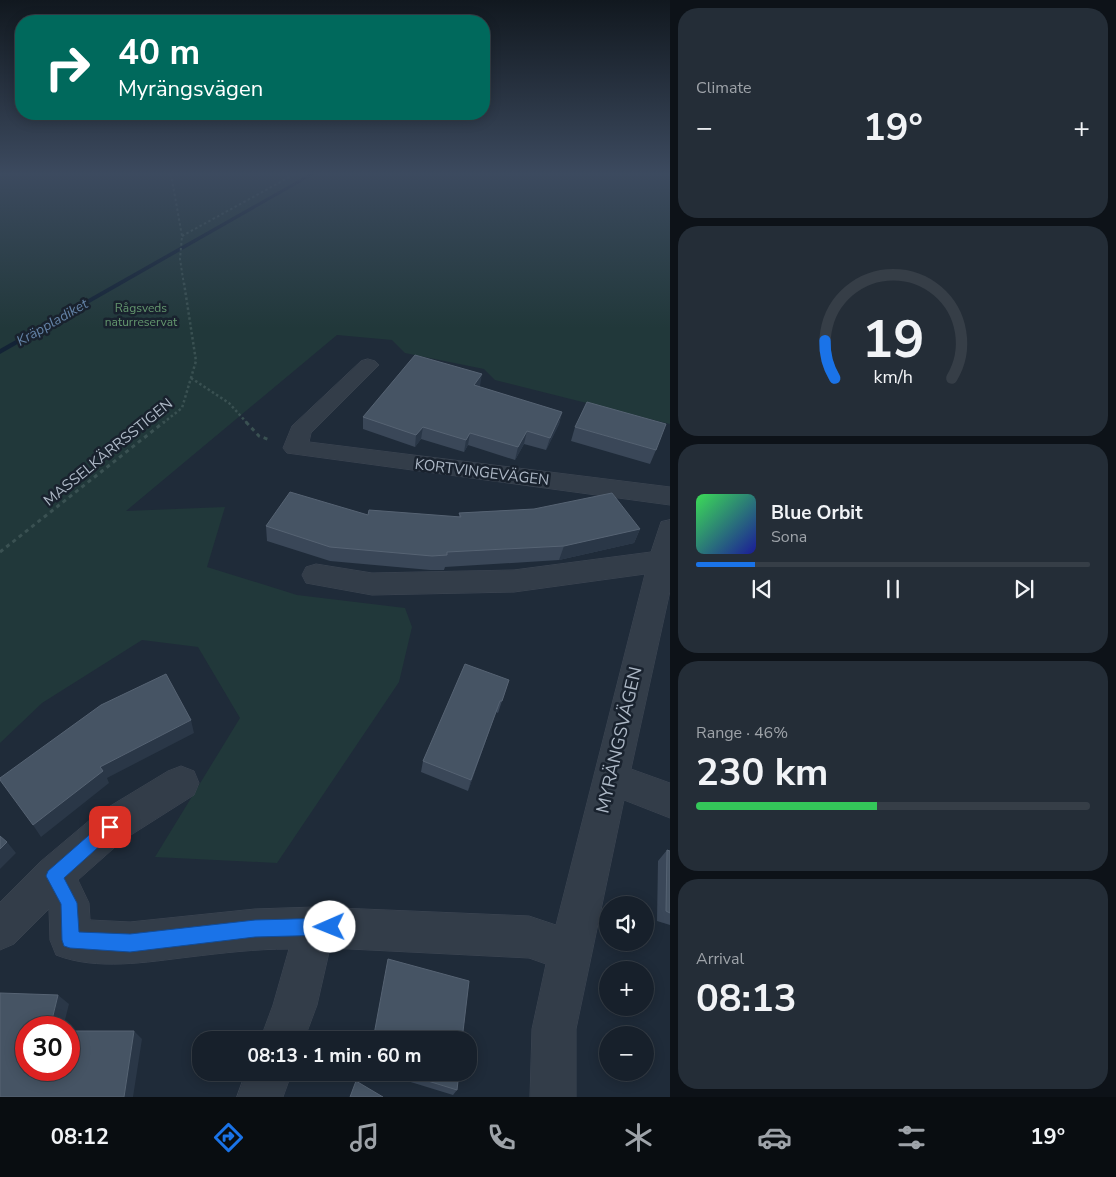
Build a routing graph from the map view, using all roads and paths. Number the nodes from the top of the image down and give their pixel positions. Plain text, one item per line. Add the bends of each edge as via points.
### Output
1 (180, 225) edge
2 (202, 225) edge
3 (182, 236) junction
4 (368, 365) dead end
5 (191, 378) junction
6 (295, 448) junction
7 (670, 496) edge
8 (666, 545) edge
9 (0, 552) edge
10 (316, 575) dead end
11 (658, 624) edge
12 (610, 778) junction
13 (181, 783) dead end
14 (670, 801) edge
15 (54, 876) junction
16 (315, 927) junction
17 (0, 930) edge
18 (570, 951) junction
19 (285, 1031) edge
20 (266, 1081) edge
21 (260, 1097) edge
22 (553, 1097) edge

1 - 3 path
2 - 3 path
3 - 5 path, MASSELKÄRRSSTIGEN via 180,259 196,361
4 - 6 street via 300,431
5 - 6 path via 229,403 259,436
5 - 9 path, MASSELKÄRRSSTIGEN via 182,408
6 - 7 street, KORTVINGEVÄGEN
8 - 10 street via 514,581 372,584
8 - 11 street, MYRÄNGSVÄGEN
11 - 12 street, MYRÄNGSVÄGEN
12 - 14 street
12 - 18 street, MYRÄNGSVÄGEN
13 - 15 street via 110,827
15 - 16 street via 69,903 70,940 130,943 255,929
15 - 17 street
16 - 18 street via 529,937
16 - 19 street
18 - 22 street, MYRÄNGSVÄGEN via 554,1029
20 - 21 street

